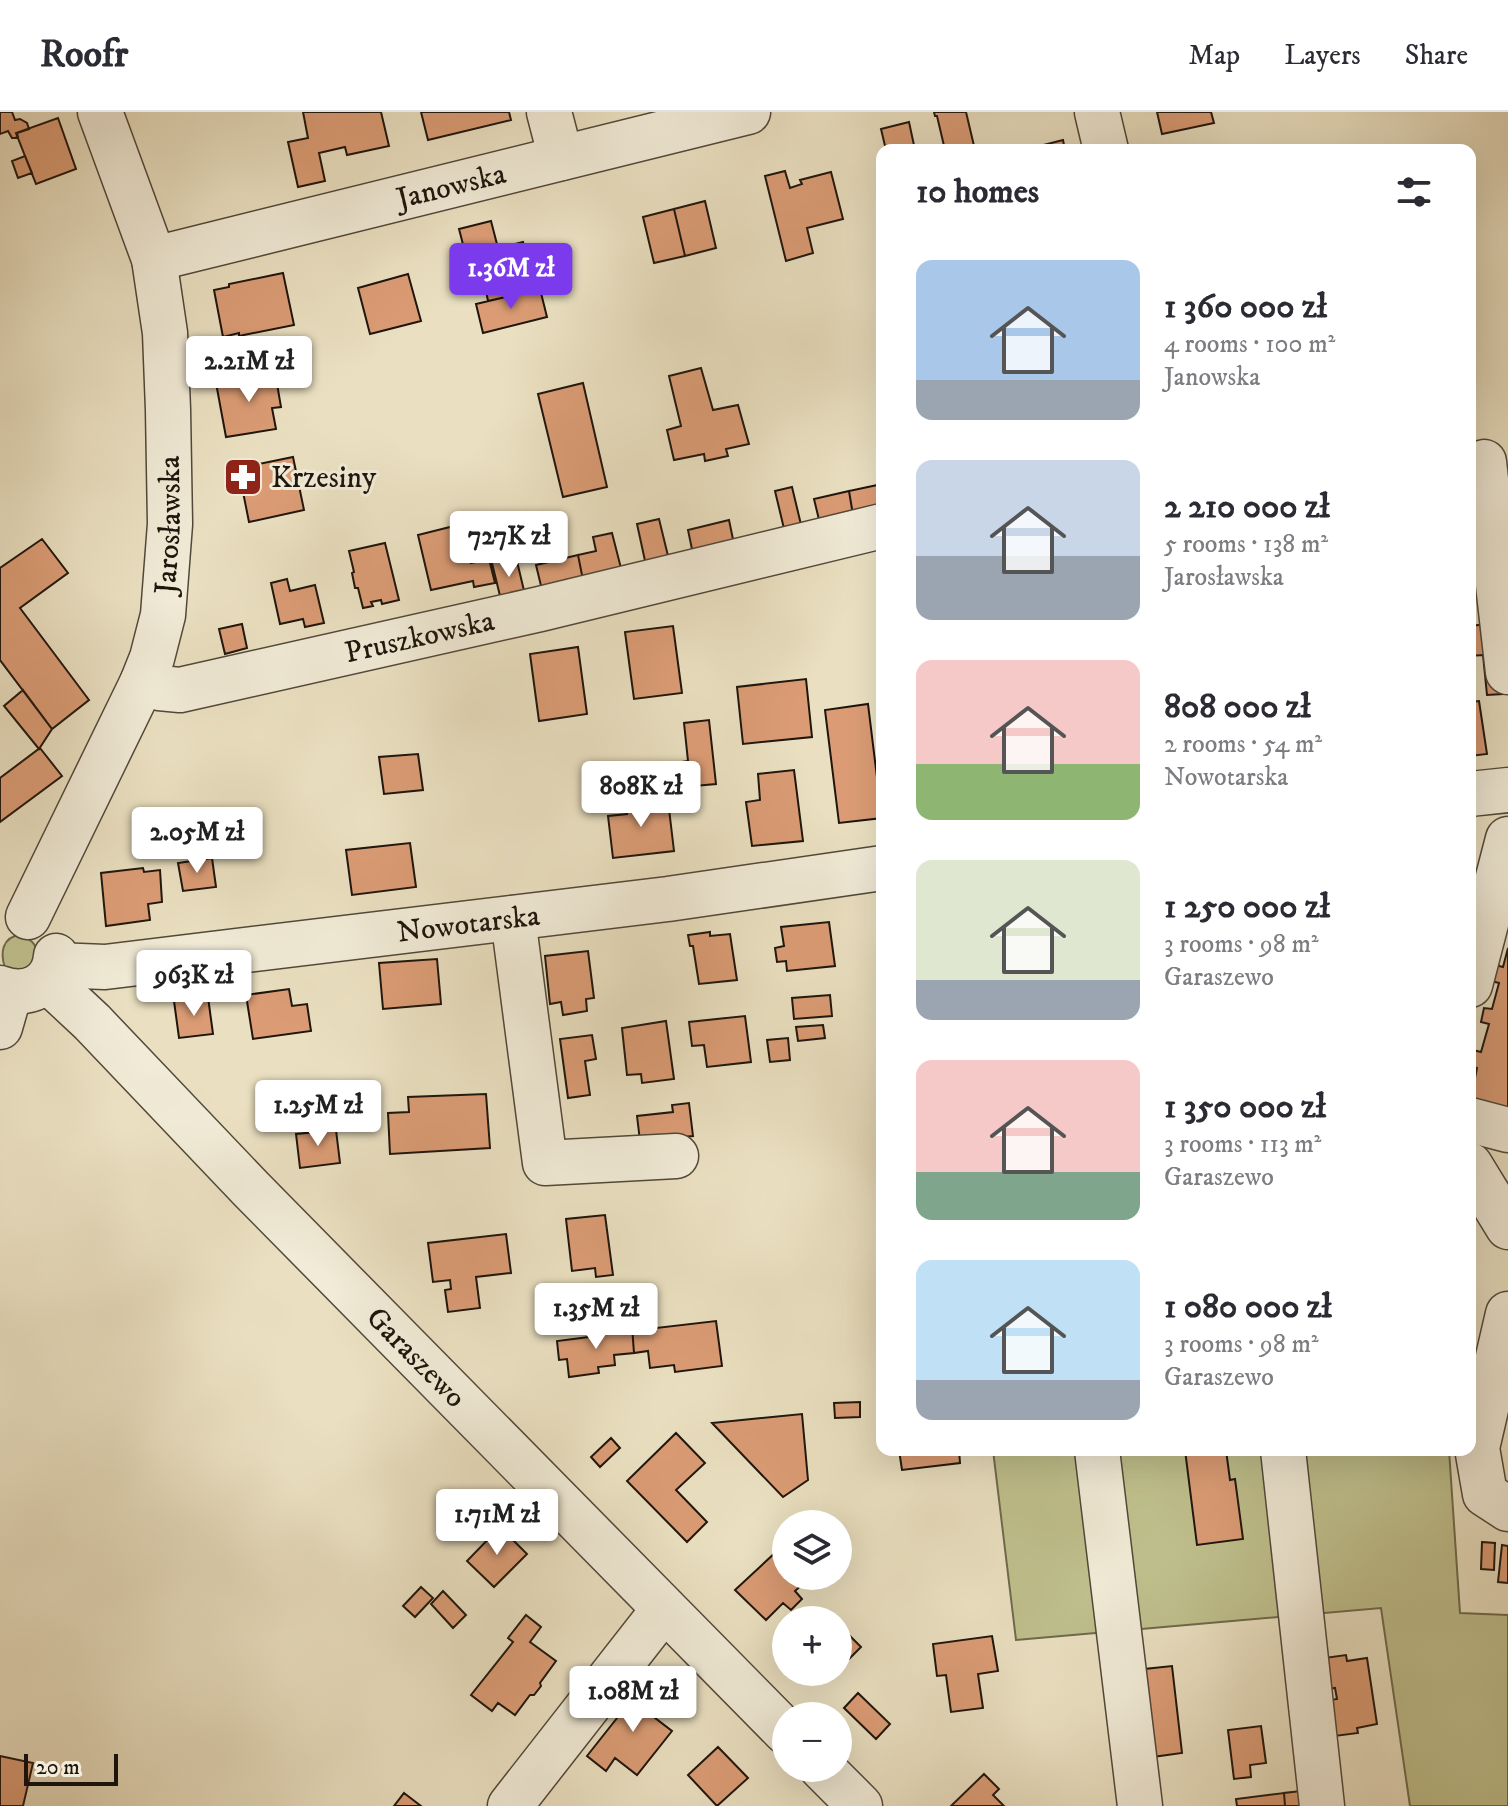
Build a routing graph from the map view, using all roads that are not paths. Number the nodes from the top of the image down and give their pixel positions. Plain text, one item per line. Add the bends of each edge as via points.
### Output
1 (100, 112) edge
2 (549, 112) edge
3 (748, 112) edge
4 (1097, 112) edge
5 (1105, 144) edge
6 (561, 158) junction
7 (154, 259) junction
8 (1484, 462) dead end
9 (876, 527) edge
10 (1508, 672) edge
11 (142, 683) junction
12 (1508, 790) edge
13 (1476, 793) edge
14 (1508, 839) edge
15 (876, 869) edge
16 (1491, 884) edge
17 (513, 918) junction
18 (14, 919) edge
19 (1476, 956) edge
20 (22, 991) edge
21 (1476, 1122) edge
22 (1508, 1130) edge
23 (676, 1156) dead end
24 (1476, 1175) edge
25 (1508, 1227) edge
26 (1508, 1314) edge
27 (1098, 1456) edge
28 (1284, 1456) edge
29 (1508, 1509) edge
30 (664, 1609) junction
31 (772, 1718) edge
32 (836, 1782) edge
33 (510, 1806) edge
34 (860, 1806) edge
35 (1140, 1806) edge
36 (1322, 1806) edge

1 - 7 street, Jarosławska
2 - 6 street
3 - 6 street, Janowska
4 - 5 street
6 - 7 street, Janowska
7 - 11 street, Jarosławska via 165,333 170,524 163,615
8 - 10 street
9 - 11 street, Pruszkowska via 180,690
11 - 18 street, Jarosławska
12 - 13 street
14 - 16 street
15 - 17 street, Nowotarska
16 - 19 street
17 - 20 street, Nowotarska via 105,967
17 - 23 street via 545,1163
18 - 20 street via 40,923 55,944
20 - 30 street, Garaszewo via 92,1022
21 - 22 street
24 - 25 street
26 - 29 street via 1477,1448 1485,1494
27 - 35 street
28 - 36 street
30 - 31 street, Garaszewo
30 - 33 street
32 - 34 street

